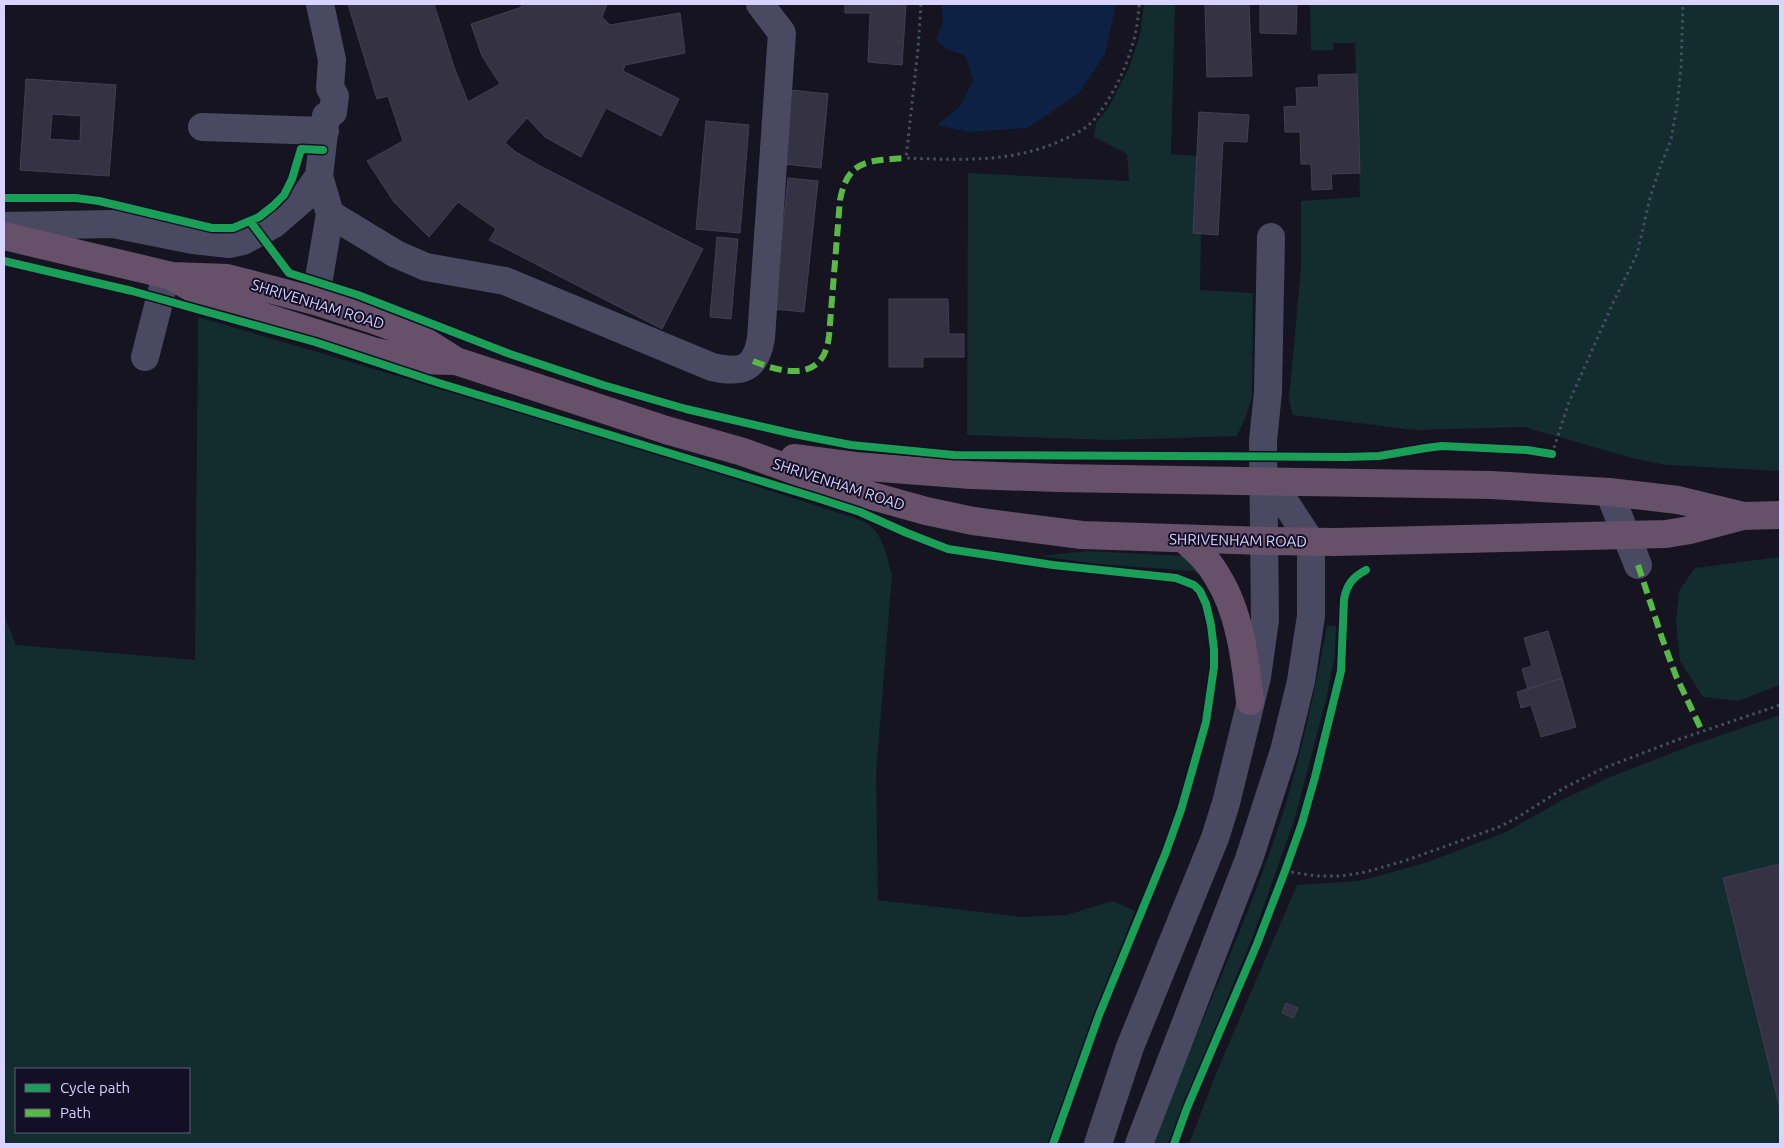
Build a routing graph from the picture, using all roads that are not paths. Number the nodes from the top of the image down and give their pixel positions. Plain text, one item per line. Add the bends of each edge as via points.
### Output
1 (320, 4) edge
2 (760, 4) edge
3 (326, 123) junction
4 (202, 127) dead end
5 (319, 176) junction
6 (330, 214) junction
7 (4, 226) edge
8 (4, 236) edge
9 (1271, 237) dead end
10 (169, 275) junction
11 (315, 301) junction
12 (288, 324) junction
13 (145, 356) dead end
14 (456, 361) junction
15 (743, 452) junction
16 (1264, 480) junction
17 (1609, 492) junction
18 (1780, 515) edge
19 (1743, 516) junction
20 (1626, 535) junction
21 (1184, 539) junction
22 (1265, 541) junction
23 (1311, 542) junction
24 (1638, 565) dead end
25 (1250, 701) junction
26 (1098, 1144) edge
27 (1139, 1144) edge

1 - 3 street via 332,60 330,88 335,96 333,112
2 - 6 street via 782,33 761,338 757,357 738,371 712,368 505,281 426,267 396,254
3 - 4 street
3 - 5 street
5 - 6 street
5 - 7 street via 303,199 274,224 243,241 229,244 113,224
6 - 11 street
8 - 10 highway, SHRIVENHAM ROAD
9 - 16 street
10 - 11 highway, SHRIVENHAM ROAD via 227,278
10 - 12 highway, SHRIVENHAM ROAD via 214,301
10 - 13 street
11 - 12 highway
11 - 14 highway, SHRIVENHAM ROAD via 415,335
12 - 14 highway, SHRIVENHAM ROAD via 395,357
14 - 15 highway, SHRIVENHAM ROAD
15 - 16 highway, SHRIVENHAM ROAD via 855,466 971,475
15 - 21 highway, SHRIVENHAM ROAD via 840,486 973,521 1082,535
16 - 17 highway, SHRIVENHAM ROAD via 1491,485
16 - 22 street
16 - 23 street via 1281,496
17 - 19 highway, SHRIVENHAM ROAD via 1678,500
17 - 20 street
18 - 19 highway, SHRIVENHAM ROAD
19 - 20 highway, SHRIVENHAM ROAD via 1666,534
20 - 23 highway, SHRIVENHAM ROAD
20 - 24 street
21 - 22 highway, SHRIVENHAM ROAD
21 - 25 highway via 1217,575 1230,602 1242,648
22 - 23 highway, SHRIVENHAM ROAD
22 - 25 street via 1265,620 1257,677
23 - 27 street via 1311,616 1301,681 1284,751 1249,859
25 - 26 street via 1238,759 1215,838 1130,1047

